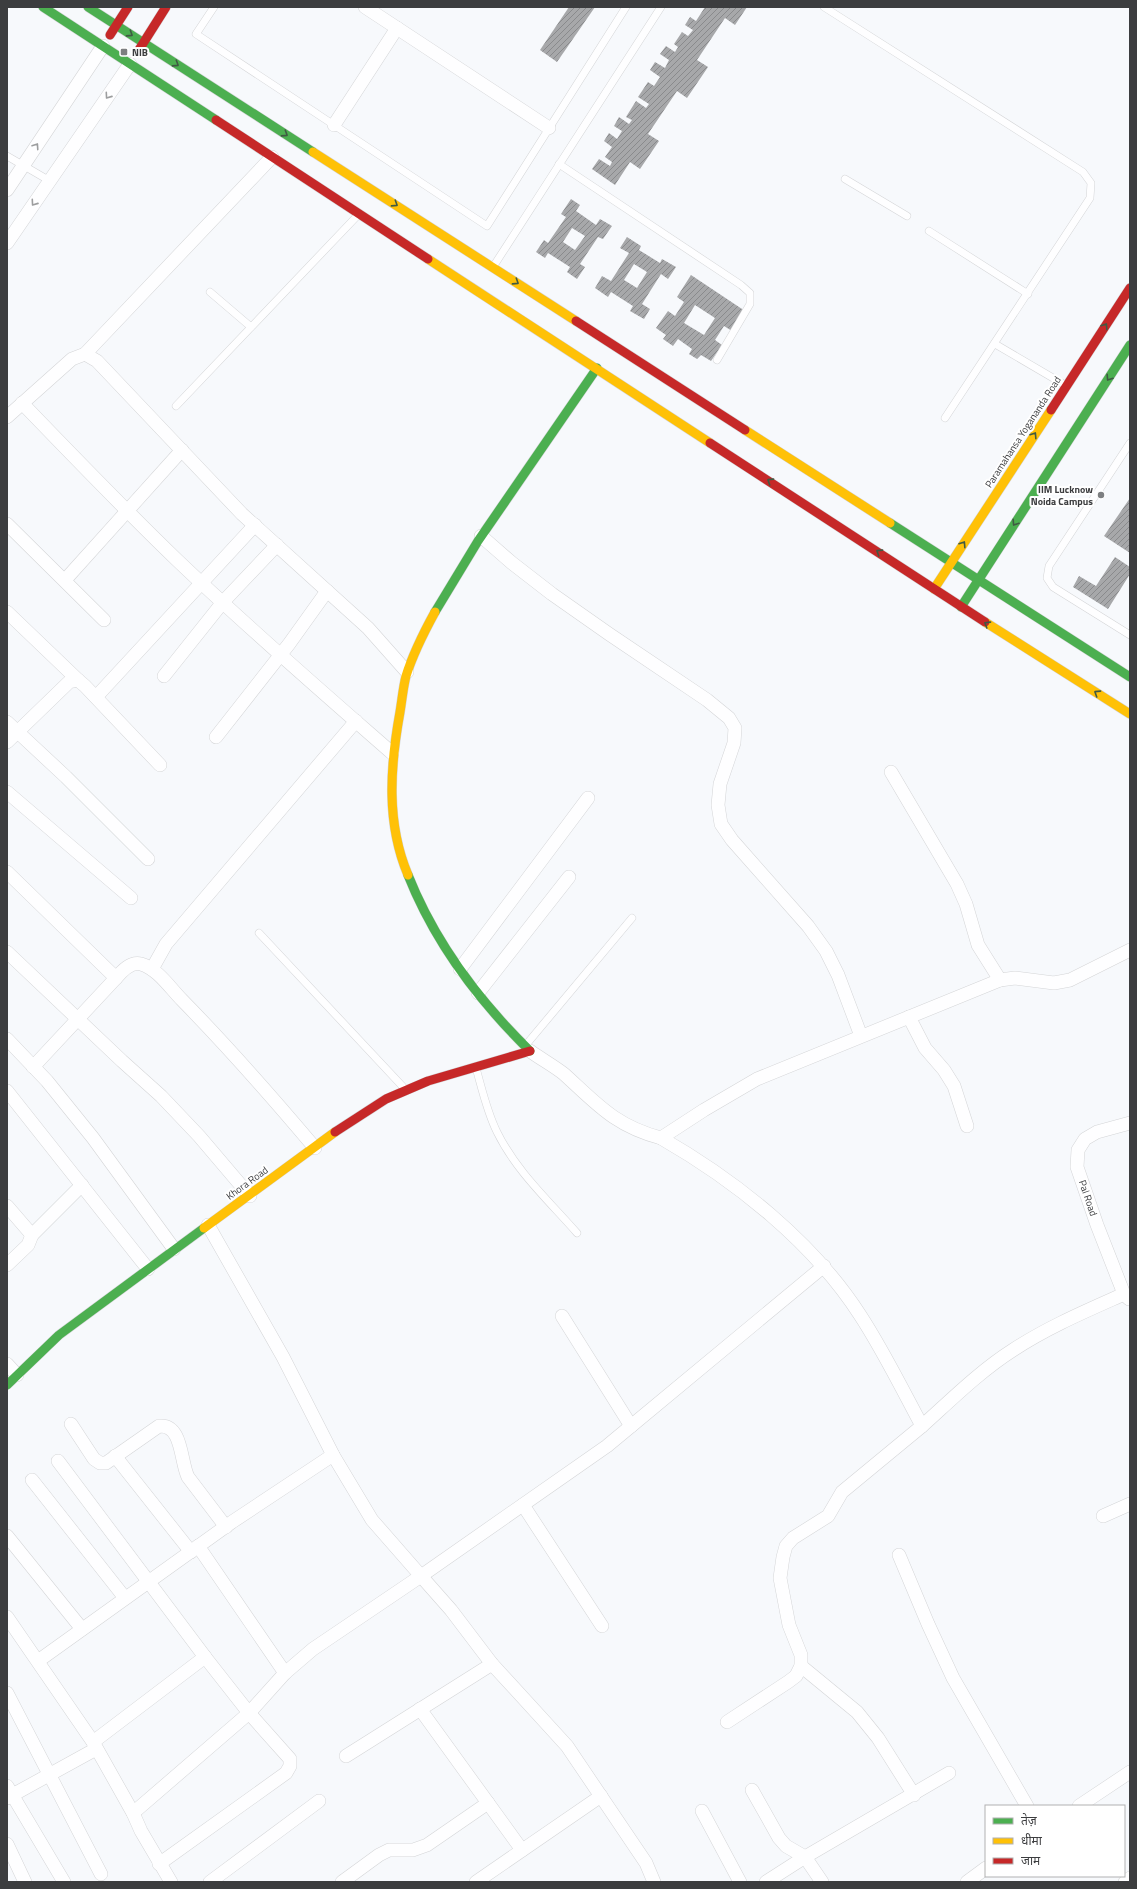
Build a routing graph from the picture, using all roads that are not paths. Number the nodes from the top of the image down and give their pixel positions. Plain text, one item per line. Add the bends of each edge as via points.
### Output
1 (43, 7) edge
2 (88, 7) edge
3 (128, 7) edge
4 (166, 7) edge
5 (214, 7) edge
6 (365, 7) edge
7 (626, 7) edge
8 (661, 7) edge
9 (824, 7) edge
10 (116, 26) junction
11 (397, 28) junction
12 (143, 43) junction
13 (103, 46) junction
14 (130, 64) junction
15 (334, 125) junction
16 (549, 128) junction
17 (7, 156) edge
18 (272, 157) junction
19 (559, 164) junction
20 (23, 165) junction
21 (845, 179) dead end
22 (50, 181) junction
23 (7, 190) edge
24 (359, 214) junction
25 (907, 216) dead end
26 (929, 231) dead end
27 (7, 242) edge
28 (493, 267) junction
29 (1130, 288) edge
30 (210, 292) dead end
31 (1028, 294) junction
32 (251, 327) junction
33 (995, 344) junction
34 (1130, 345) edge
35 (85, 354) junction
36 (718, 360) dead end
37 (596, 368) junction
38 (1067, 386) junction
39 (22, 403) junction
40 (176, 406) dead end
41 (7, 417) edge
42 (945, 418) dead end
43 (1130, 443) edge
44 (182, 450) junction
45 (128, 511) junction
46 (7, 524) edge
47 (255, 525) junction
48 (482, 536) junction
49 (277, 545) junction
50 (952, 562) junction
51 (64, 580) junction
52 (979, 580) junction
53 (201, 582) junction
54 (934, 589) junction
55 (327, 591) junction
56 (223, 602) junction
57 (961, 607) junction
58 (7, 612) edge
59 (104, 620) dead end
60 (1130, 635) edge
61 (281, 655) junction
62 (407, 672) junction
63 (164, 676) dead end
64 (1130, 676) edge
65 (78, 680) junction
66 (96, 696) junction
67 (1130, 714) edge
68 (356, 721) junction
69 (7, 722) edge
70 (18, 731) junction
71 (216, 736) dead end
72 (7, 742) edge
73 (392, 753) junction
74 (160, 765) dead end
75 (891, 772) dead end
76 (7, 792) edge
77 (588, 798) dead end
78 (148, 859) dead end
79 (7, 872) edge
80 (569, 877) dead end
81 (131, 898) dead end
82 (632, 918) dead end
83 (259, 933) dead end
84 (1130, 950) edge
85 (7, 952) edge
86 (152, 969) junction
87 (460, 969) junction
88 (116, 978) junction
89 (1000, 980) junction
90 (478, 993) junction
91 (909, 1017) junction
92 (77, 1019) junction
93 (861, 1036) junction
94 (7, 1039) edge
95 (528, 1049) junction
96 (33, 1067) junction
97 (476, 1067) junction
98 (407, 1090) junction
99 (7, 1091) edge
100 (1130, 1122) edge
101 (967, 1126) dead end
102 (661, 1138) junction
103 (315, 1148) junction
104 (82, 1185) junction
105 (250, 1196) junction
106 (7, 1206) edge
107 (208, 1225) junction
108 (577, 1233) dead end
109 (32, 1235) junction
110 (174, 1249) junction
111 (7, 1265) edge
112 (824, 1266) junction
113 (148, 1269) junction
114 (1127, 1297) edge
115 (562, 1316) dead end
116 (7, 1364) edge
117 (18, 1375) junction
118 (7, 1385) edge
119 (71, 1424) dead end
120 (631, 1426) junction
121 (922, 1426) junction
122 (333, 1455) junction
123 (115, 1456) junction
124 (58, 1461) dead end
125 (32, 1480) dead end
126 (1130, 1504) edge
127 (523, 1505) junction
128 (1103, 1516) dead end
129 (226, 1526) junction
130 (7, 1536) edge
131 (195, 1549) junction
132 (899, 1555) dead end
133 (421, 1576) junction
134 (149, 1582) junction
135 (126, 1598) junction
136 (7, 1617) edge
137 (602, 1626) dead end
138 (82, 1629) junction
139 (205, 1657) junction
140 (38, 1661) junction
141 (492, 1664) junction
142 (802, 1666) junction
143 (285, 1673) junction
144 (7, 1692) edge
145 (420, 1709) junction
146 (249, 1713) junction
147 (727, 1722) dead end
148 (95, 1746) junction
149 (346, 1756) dead end
150 (1130, 1772) edge
151 (949, 1773) dead end
152 (49, 1775) junction
153 (752, 1790) dead end
154 (9, 1793) edge
155 (914, 1795) junction
156 (602, 1796) junction
157 (319, 1801) dead end
158 (488, 1803) junction
159 (1026, 1805) edge
160 (1080, 1805) edge
161 (702, 1812) dead end
162 (133, 1813) junction
163 (7, 1844) edge
164 (522, 1850) junction
165 (805, 1857) junction
166 (159, 1864) junction
167 (985, 1869) edge
168 (101, 1874) dead end
169 (1130, 1878) edge
170 (25, 1882) edge
171 (64, 1882) edge
172 (171, 1882) edge
173 (210, 1882) edge
174 (342, 1882) edge
175 (476, 1882) edge
176 (654, 1882) edge
177 (740, 1882) edge
178 (766, 1882) edge
179 (822, 1882) edge
180 (967, 1882) edge
181 (1125, 1882) edge

1 - 13 street
2 - 10 street
3 - 10 street
4 - 12 street
5 - 15 lane via 196,34
6 - 11 street
7 - 16 lane
8 - 19 lane
9 - 31 lane via 1083,172 1091,183 1090,198
10 -> 12 street
10 - 13 street
11 - 15 street
11 - 16 street
12 - 14 street
12 -> 28 street
13 - 14 street
20 -> 13 street
14 - 18 street
14 -> 22 street
15 - 16 lane via 487,226
17 - 20 lane
18 - 24 street
18 - 35 street
19 - 28 lane
19 - 36 lane via 750,293 750,304
20 - 22 lane
20 - 23 street
21 - 25 lane
22 -> 27 street
24 - 32 lane
24 - 37 street
26 - 31 lane
28 -> 50 street
38 -> 29 street, Paramahansa Yogananda Road
30 - 32 lane
31 - 33 lane
32 - 40 lane
33 - 38 lane
33 - 42 lane
34 -> 52 street
35 - 39 street via 72,359
35 - 44 street via 97,361
37 - 48 street
54 -> 37 street
50 -> 38 street, Paramahansa Yogananda Road
39 - 41 street
39 - 45 street
43 - 60 lane via 1049,566 1047,578 1053,587
44 - 45 street
44 - 47 street
45 - 51 street
45 - 53 street
46 - 51 street
47 - 49 street
47 - 53 street
48 - 62 street via 455,576 426,628
48 - 93 street via 552,594 707,700 729,718 734,728 734,743 720,784 718,805 721,824 732,840 808,926 826,951
49 - 55 street
49 - 56 street
50 - 52 street
50 - 54 street, Paramahansa Yogananda Road
51 - 59 street
52 - 57 street
52 - 64 street
53 - 56 street
53 - 66 street
54 - 57 street
55 - 61 street
55 - 62 street via 368,628
56 - 61 street
56 - 63 street
67 -> 57 street
58 - 65 street
61 - 68 street
61 - 71 street
62 - 73 street
65 - 66 street
65 - 70 street via 69,682
66 - 74 street
68 - 73 street
68 - 86 street via 166,944
69 - 70 street
70 - 72 street
70 - 78 street
73 - 87 street via 391,788 396,838 410,883 433,931
75 - 89 street via 957,884 978,945
76 - 81 street
77 - 87 street
79 - 88 street
80 - 90 street
82 - 95 lane
83 - 98 lane
84 - 89 street via 1070,980 1054,983 1015,978
85 - 92 street
86 - 88 street via 140,964 127,966
86 - 103 street via 257,1081
87 - 90 street
88 - 92 street
89 - 91 street
90 - 95 street via 508,1031
91 - 93 street
91 - 101 street via 925,1048 954,1086
92 - 96 street
92 - 105 street via 161,1096
93 - 102 street via 757,1079
94 - 96 street
95 - 97 street, Khora Road
95 - 102 street via 562,1073 617,1121
96 - 110 street via 93,1138
97 - 98 street, Khora Road
97 - 108 lane via 497,1132 512,1157
98 - 103 street, Khora Road via 386,1099 351,1121
99 - 104 street
100 - 114 street, Pal Road via 1097,1132 1085,1139 1078,1150 1077,1167 1097,1225
102 - 112 street via 689,1154 734,1186 779,1223
103 - 105 street, Khora Road
104 - 109 street
104 - 113 street
105 - 107 street, Khora Road
106 - 109 street
107 - 110 street, Khora Road
107 - 122 street via 283,1357
109 - 111 street via 28,1244
110 - 113 street, Khora Road
112 - 120 street
112 - 121 street via 860,1315
113 - 117 street, Khora Road via 59,1335
114 - 121 street via 1054,1325 1012,1350
115 - 120 street
116 - 117 street
117 - 118 street, Khora Road
119 - 123 street via 94,1459 106,1463
120 - 127 street
121 - 142 street via 842,1492 828,1516 793,1538 786,1546 780,1578 789,1625 801,1655
122 - 129 street
122 - 133 street via 372,1520
123 - 129 street via 159,1426 170,1428 181,1447 184,1469 188,1477
123 - 131 street
124 - 134 street
125 - 135 street
126 - 128 street
127 - 133 street
127 - 137 street
129 - 131 street
130 - 138 street
131 - 134 street
131 - 143 street
132 - 159 street via 953,1678
133 - 141 street
133 - 143 street via 313,1649
134 - 135 street
134 - 139 street
135 - 138 street
136 - 140 street
138 - 140 street
139 - 146 street
139 - 148 street
140 - 148 street
141 - 145 street
141 - 156 street via 567,1746
142 - 147 street via 796,1676 788,1682
142 - 155 street via 857,1712 878,1738
143 - 146 street
144 - 152 street
145 - 149 street
145 - 158 street
146 - 162 street
146 - 166 street via 290,1759 286,1773
148 - 152 street
148 - 162 street
150 - 160 street
151 - 155 street
152 - 154 street
152 - 168 street
153 - 165 street via 779,1838 786,1846
154 - 171 street
155 - 165 street
156 - 164 street
156 - 176 street via 646,1863
157 - 173 street
158 - 164 street
158 - 174 street via 427,1845 413,1850 389,1850
161 - 177 street
162 - 166 street
163 - 170 street
164 - 175 street
165 - 178 street
165 - 179 street
166 - 172 street
167 - 180 street
169 - 181 street

